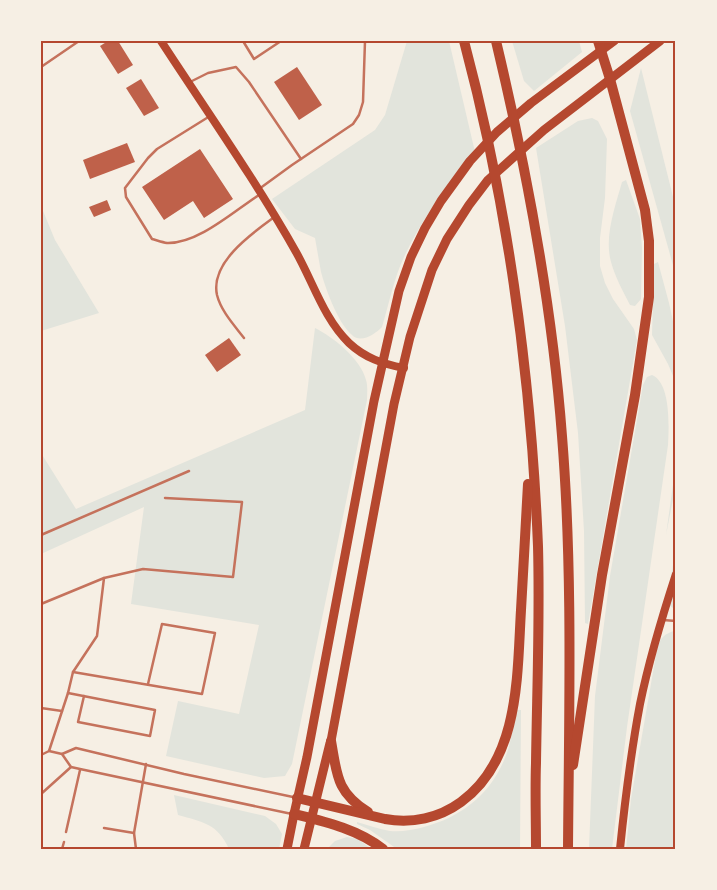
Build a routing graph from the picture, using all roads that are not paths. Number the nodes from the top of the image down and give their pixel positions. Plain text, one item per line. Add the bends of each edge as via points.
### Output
1 (79, 41) edge
2 (161, 41) edge
3 (243, 41) edge
4 (281, 41) edge
5 (365, 41) edge
6 (464, 41) edge
7 (496, 41) edge
8 (614, 41) edge
9 (660, 41) edge
10 (599, 46) edge
11 (41, 67) edge
12 (610, 79) junction
13 (188, 83) junction
14 (210, 116) junction
15 (301, 159) junction
16 (259, 192) junction
17 (275, 217) junction
18 (244, 338) dead end
19 (382, 364) junction
20 (404, 368) junction
21 (531, 436) junction
22 (189, 471) dead end
23 (165, 498) dead end
24 (41, 535) edge
25 (676, 574) edge
26 (104, 578) junction
27 (41, 604) edge
28 (661, 620) junction
29 (676, 621) edge
30 (73, 672) junction
31 (148, 684) junction
32 (68, 693) junction
33 (84, 696) junction
34 (41, 708) edge
35 (62, 711) junction
36 (331, 740) junction
37 (49, 751) junction
38 (62, 754) junction
39 (41, 755) edge
40 (146, 764) junction
41 (71, 767) junction
42 (80, 769) junction
43 (143, 783) junction
44 (41, 794) edge
45 (568, 797) junction
46 (297, 798) junction
47 (317, 803) junction
48 (294, 814) junction
49 (375, 816) junction
50 (313, 819) junction
51 (104, 828) dead end
52 (66, 832) dead end
53 (134, 833) junction
54 (64, 842) dead end
55 (62, 849) edge
56 (136, 849) edge
57 (287, 849) edge
58 (304, 849) edge
59 (383, 849) edge
60 (536, 849) edge
61 (568, 849) edge
62 (620, 849) edge

1 - 11 lane
2 - 13 main road
3 - 4 lane via 254,59
5 - 15 lane via 364,102 358,115 353,124
6 - 21 highway via 480,101 503,221
7 - 45 highway via 547,296 562,436 569,568
8 - 10 main road
9 - 12 main road
10 - 12 highway
10 - 19 main road via 497,132 470,161 441,201 411,257 390,324
12 - 20 main road via 513,156 488,180 469,205 432,270 418,309
12 - 45 highway via 645,210 649,241 649,297
13 - 14 main road
13 - 15 lane via 208,73 236,67
14 - 16 main road
14 - 16 lane via 157,149 125,188 126,196 152,239 167,243 206,231
15 - 16 lane
16 - 17 main road
17 - 18 lane via 242,241 217,279 218,297 226,315
17 - 19 main road via 335,327 354,347
19 - 20 main road
19 - 46 main road
20 - 36 main road via 394,404
21 - 49 highway via 518,665 508,734 500,755 483,783 450,810 415,820 396,821
21 - 60 highway via 538,547
22 - 24 lane
23 - 26 lane via 242,502 233,577 143,569
25 - 28 main road
26 - 27 lane
26 - 30 lane via 97,636
28 - 29 lane
28 - 62 main road via 638,714
30 - 31 lane
30 - 32 lane
31 - 31 lane via 202,694 215,633 162,624
32 - 33 lane
32 - 35 lane
33 - 33 lane via 155,710 150,736 78,722
34 - 35 lane
35 - 37 lane
36 - 47 main road
36 - 49 highway via 339,782 344,791 352,801
37 - 38 lane
37 - 39 lane
38 - 40 lane via 76,748
38 - 41 lane
40 - 43 lane
40 - 46 lane
41 - 42 lane
41 - 44 lane
42 - 43 lane
42 - 52 lane
43 - 48 lane
43 - 53 lane
45 - 61 highway
46 - 47 highway
46 - 48 main road
47 - 49 highway
47 - 50 main road
48 - 50 highway
48 - 57 main road
50 - 58 main road
50 - 59 highway via 359,833
51 - 53 lane
53 - 56 lane
54 - 55 lane

